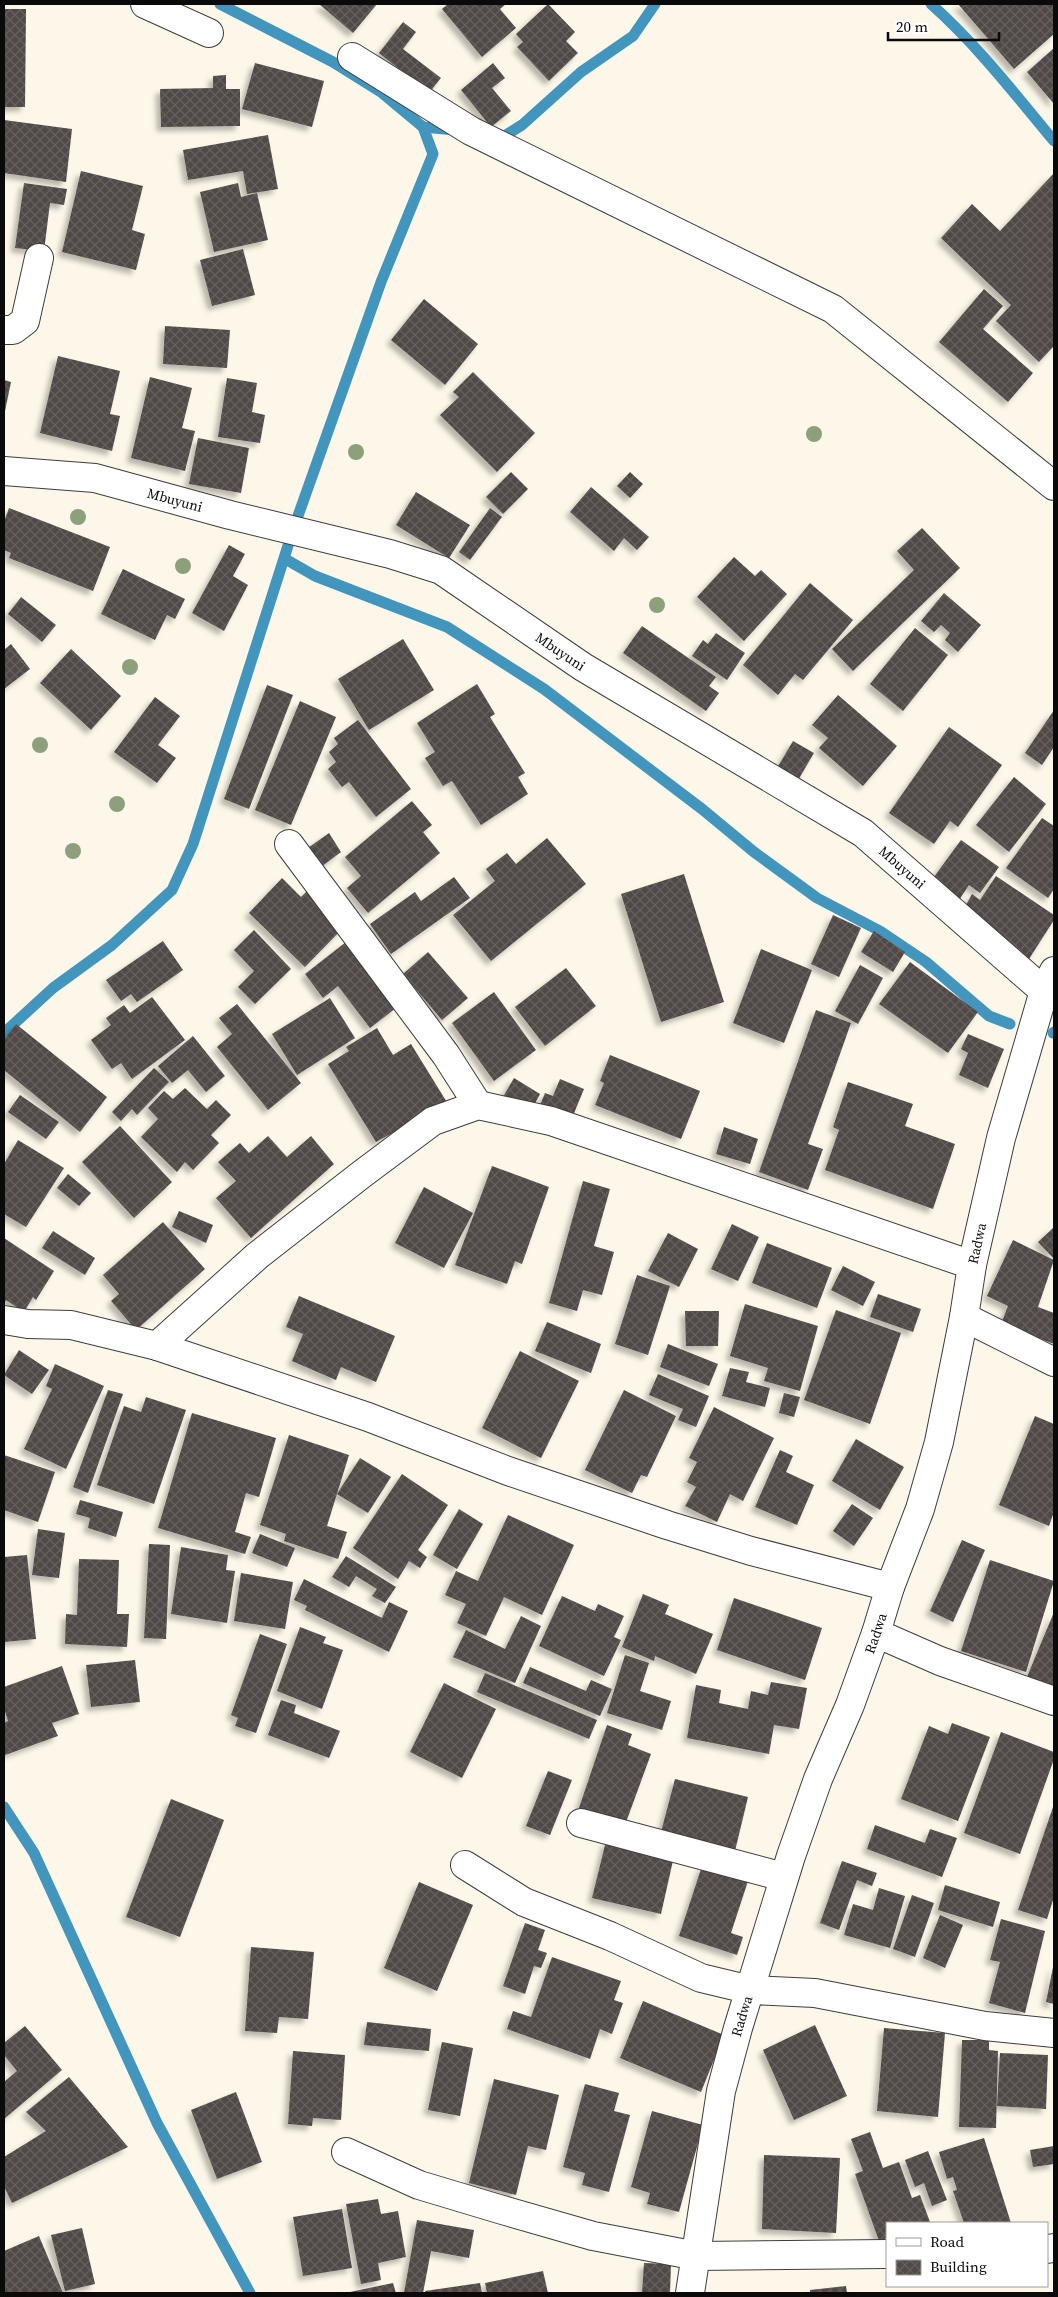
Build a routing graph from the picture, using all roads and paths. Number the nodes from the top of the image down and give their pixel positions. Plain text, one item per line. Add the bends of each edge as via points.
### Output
1 (145, 4) edge
2 (209, 33) dead end
3 (352, 57) dead end
4 (39, 258) dead end
5 (4, 330) edge
6 (4, 471) edge
7 (1054, 486) edge
8 (290, 844) dead end
9 (1049, 981) edge
10 (478, 1106) junction
11 (972, 1265) junction
12 (964, 1317) junction
13 (4, 1320) edge
14 (157, 1346) junction
15 (1054, 1362) edge
16 (890, 1587) junction
17 (876, 1633) junction
18 (1054, 1702) edge
19 (581, 1823) dead end
20 (465, 1865) dead end
21 (784, 1877) junction
22 (751, 1990) junction
23 (1054, 2033) edge
24 (346, 2152) dead end
25 (886, 2254) edge
26 (697, 2256) junction
27 (690, 2293) edge

1 - 2 street
3 - 7 street via 471,131 833,308
4 - 5 street via 25,321 13,330
6 - 9 street, Mbuyuni via 95,478 441,570 583,667 863,833
8 - 10 street via 446,1055
9 - 11 street, Radwa via 1001,1138
10 - 11 street via 551,1121
10 - 14 street via 433,1121 362,1174 257,1256
11 - 12 street, Radwa
12 - 15 street
12 - 16 street, Radwa via 939,1442 920,1509
13 - 14 street via 71,1325
14 - 16 street via 368,1417 508,1471 667,1525
16 - 17 street, Radwa
17 - 18 street via 940,1661
17 - 21 street, Radwa via 818,1779
19 - 21 street
20 - 22 street via 524,1902 610,1936 701,1978
21 - 22 street, Radwa
22 - 23 street via 815,1993 985,2026
22 - 26 street, Radwa via 722,2091
24 - 26 street via 419,2186 593,2236
25 - 26 street
26 - 27 street, Radwa

